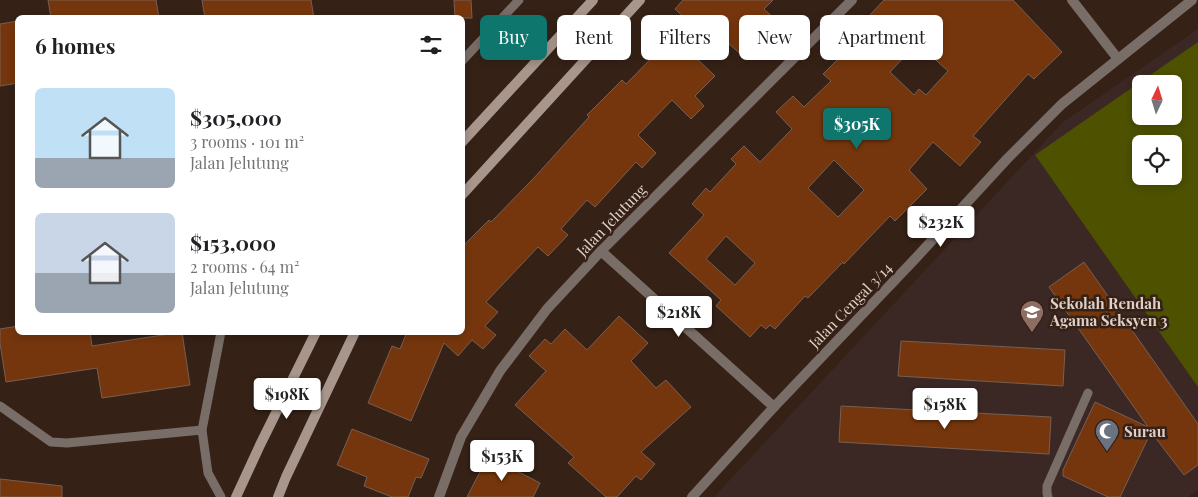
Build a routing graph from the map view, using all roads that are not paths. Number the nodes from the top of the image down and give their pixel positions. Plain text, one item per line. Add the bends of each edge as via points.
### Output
1 (519, 0) edge
2 (593, 0) edge
3 (640, 0) edge
4 (852, 0) edge
5 (1072, 0) edge
6 (1192, 0) edge
7 (465, 58) edge
8 (1118, 59) junction
9 (465, 139) edge
10 (465, 192) edge
11 (601, 251) junction
12 (220, 335) edge
13 (315, 335) edge
14 (354, 335) edge
15 (1088, 393) dead end
16 (0, 406) edge
17 (774, 407) junction
18 (202, 430) junction
19 (286, 477) junction
20 (221, 497) edge
21 (236, 497) edge
22 (278, 497) edge
23 (282, 497) edge
24 (440, 497) edge
25 (692, 497) edge
26 (1048, 497) edge

1 - 7 lane
2 - 9 main road
3 - 10 main road
4 - 11 street, Jalan Jelutung
5 - 8 street
6 - 8 street, Jalan Cengal 3/14
8 - 17 street, Jalan Cengal 3/14 via 1062,104 1007,159
11 - 17 street
11 - 24 street, Jalan Jelutung via 547,309 500,372 461,437
12 - 18 lane
13 - 21 main road
14 - 19 main road
15 - 26 lane via 1048,486
16 - 18 lane via 51,442
17 - 25 street, Jalan Cengal 3/14
18 - 20 lane via 208,473
19 - 22 main road
19 - 23 main road

